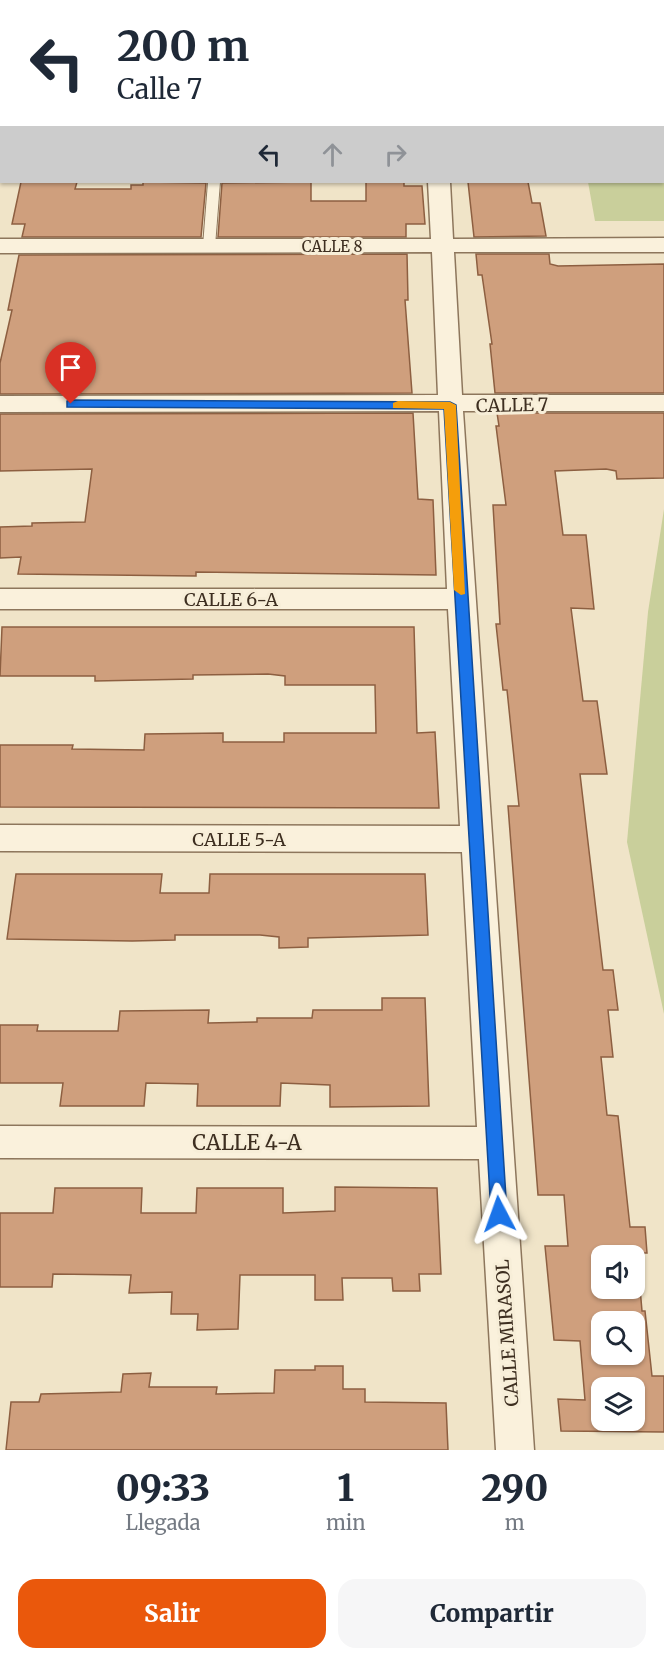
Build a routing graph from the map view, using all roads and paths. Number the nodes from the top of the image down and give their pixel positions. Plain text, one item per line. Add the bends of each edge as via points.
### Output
1 (214, 183) edge
2 (439, 183) edge
3 (443, 245) junction
4 (664, 245) edge
5 (0, 246) edge
6 (209, 246) junction
7 (0, 404) edge
8 (664, 404) edge
9 (450, 405) junction
10 (0, 599) edge
11 (461, 599) junction
12 (0, 838) edge
13 (478, 839) junction
14 (0, 1142) edge
15 (494, 1143) junction
16 (515, 1450) edge

1 - 6 lane
2 - 3 street, CALLE MIRASOL
3 - 4 street, CALLE 8
3 - 6 street, CALLE 8
3 - 9 street, CALLE MIRASOL
5 - 6 street, CALLE 8
7 - 9 street, CALLE 7
8 - 9 street, CALLE 7
9 - 11 street, CALLE MIRASOL
10 - 11 street, CALLE 6-A
11 - 13 street, CALLE MIRASOL
12 - 13 street, CALLE 5-A
13 - 15 street, CALLE MIRASOL
14 - 15 street, CALLE 4-A
15 - 16 street, CALLE MIRASOL

